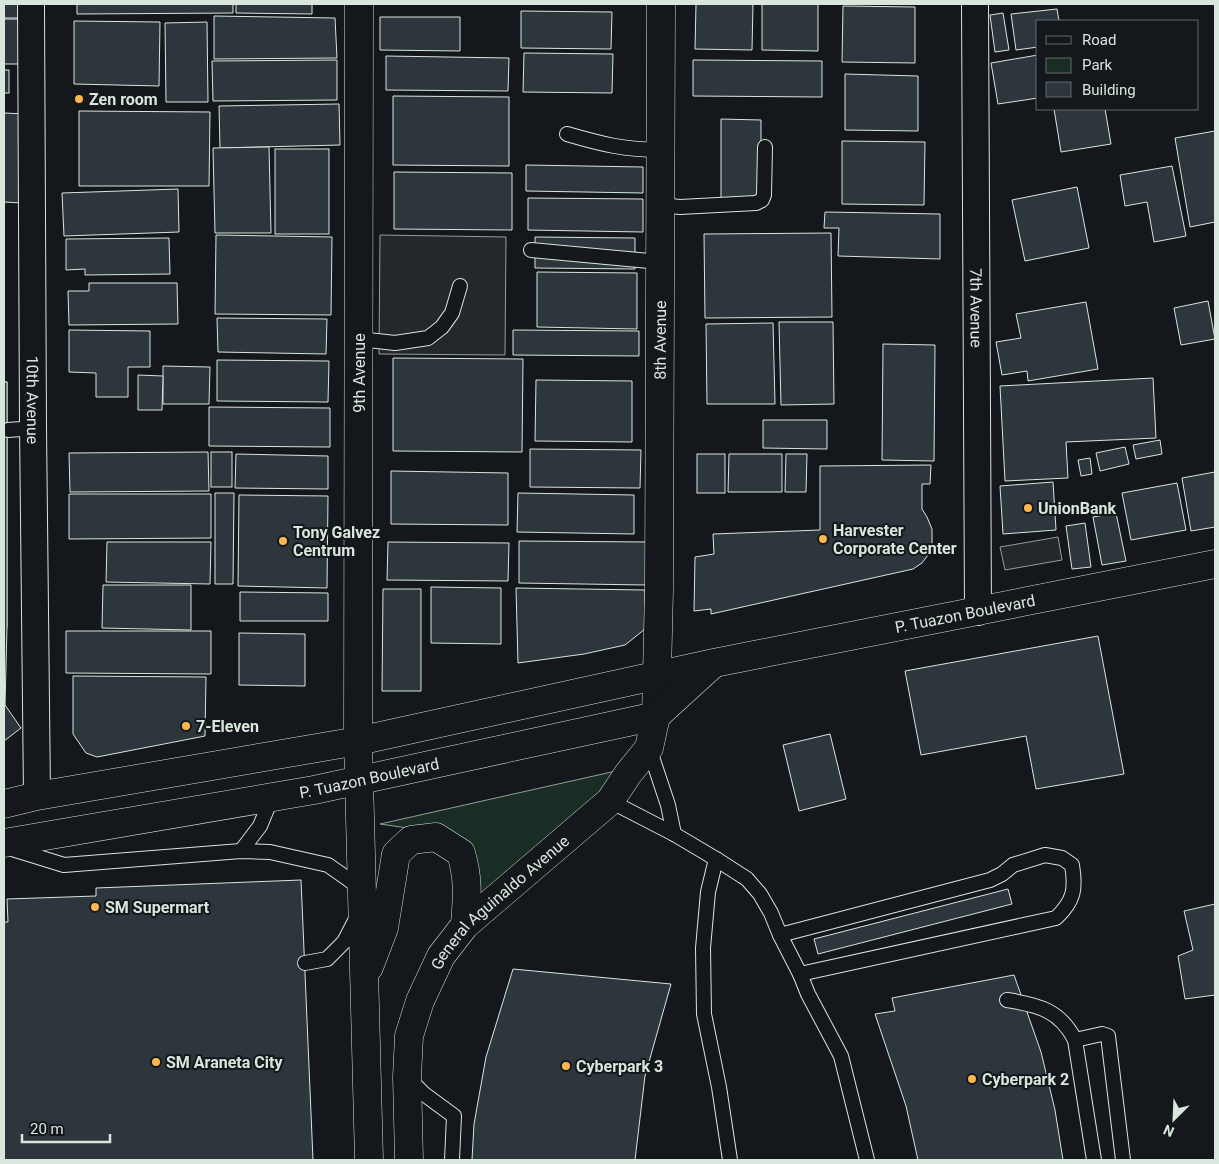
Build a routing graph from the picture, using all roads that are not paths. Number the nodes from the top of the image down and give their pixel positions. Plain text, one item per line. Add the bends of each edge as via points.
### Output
1 (32, 4) edge
2 (360, 4) edge
3 (661, 4) edge
4 (975, 4) edge
5 (567, 134) dead end
6 (765, 147) dead end
7 (661, 150) junction
8 (660, 205) junction
9 (532, 250) dead end
10 (660, 262) junction
11 (460, 286) dead end
12 (359, 339) junction
13 (1215, 564) edge
14 (978, 612) junction
15 (714, 663) junction
16 (658, 676) junction
17 (656, 716) junction
18 (358, 741) junction
19 (649, 748) junction
20 (359, 781) junction
21 (37, 796) junction
22 (272, 797) junction
23 (6, 799) edge
24 (610, 801) junction
25 (674, 834) junction
26 (4, 845) edge
27 (241, 851) junction
28 (716, 859) junction
29 (362, 898) junction
30 (465, 925) junction
31 (780, 935) junction
32 (305, 963) dead end
33 (800, 974) junction
34 (364, 984) junction
35 (1007, 1000) dead end
36 (1075, 1040) junction
37 (407, 1077) junction
38 (368, 1160) edge
39 (409, 1160) edge
40 (452, 1160) edge
41 (730, 1160) edge
42 (867, 1160) edge
43 (1094, 1160) edge
44 (1123, 1160) edge

1 - 21 street, 10th Avenue via 20,428
2 - 12 street, 9th Avenue
3 - 7 street, 8th Avenue
4 - 14 street, 7th Avenue
5 - 7 lane via 610,146
6 - 8 lane via 762,200 680,207
7 - 8 street, 8th Avenue
8 - 10 street, 8th Avenue
9 - 10 lane
10 - 16 street, 8th Avenue
11 - 12 lane via 452,313 442,328 428,338 395,343
12 - 18 street, 9th Avenue
13 - 14 street, P. Tuazon Boulevard
14 - 15 street, P. Tuazon Boulevard
15 - 16 street, P. Tuazon Boulevard
15 - 17 street
16 - 17 street, General Aguinaldo Avenue
16 - 18 street, P. Tuazon Boulevard
17 - 19 street, General Aguinaldo Avenue
17 - 20 street, P. Tuazon Boulevard
18 - 20 street
18 - 21 street, P. Tuazon Boulevard
19 - 24 street, General Aguinaldo Avenue
19 - 25 lane
20 - 22 street, P. Tuazon Boulevard
20 - 29 street
21 - 23 street, P. Tuazon Boulevard
22 - 26 street, P. Tuazon Boulevard
22 - 27 lane via 260,826
24 - 25 lane
24 - 30 street, General Aguinaldo Avenue
25 - 28 lane
26 - 27 lane via 64,865
27 - 29 lane via 270,852 328,865
28 - 31 lane via 747,879 760,894
28 - 41 lane via 708,892 703,948 704,1014
29 - 32 lane via 344,942 326,959
29 - 34 street
30 - 34 street via 468,887 462,853 436,837 411,840 396,854 384,928
30 - 37 street, General Aguinaldo Avenue via 441,956 420,1001 409,1036
31 - 33 lane
31 - 33 lane via 990,880 1013,865 1045,855 1062,858 1072,865 1073,894 1067,908 1056,918
33 - 42 lane via 841,1056
34 - 38 street
35 - 36 lane via 1050,1012 1061,1019
36 - 43 lane
36 - 44 lane via 1102,1034 1108,1036
37 - 39 street, General Aguinaldo Avenue
37 - 40 lane via 454,1116

